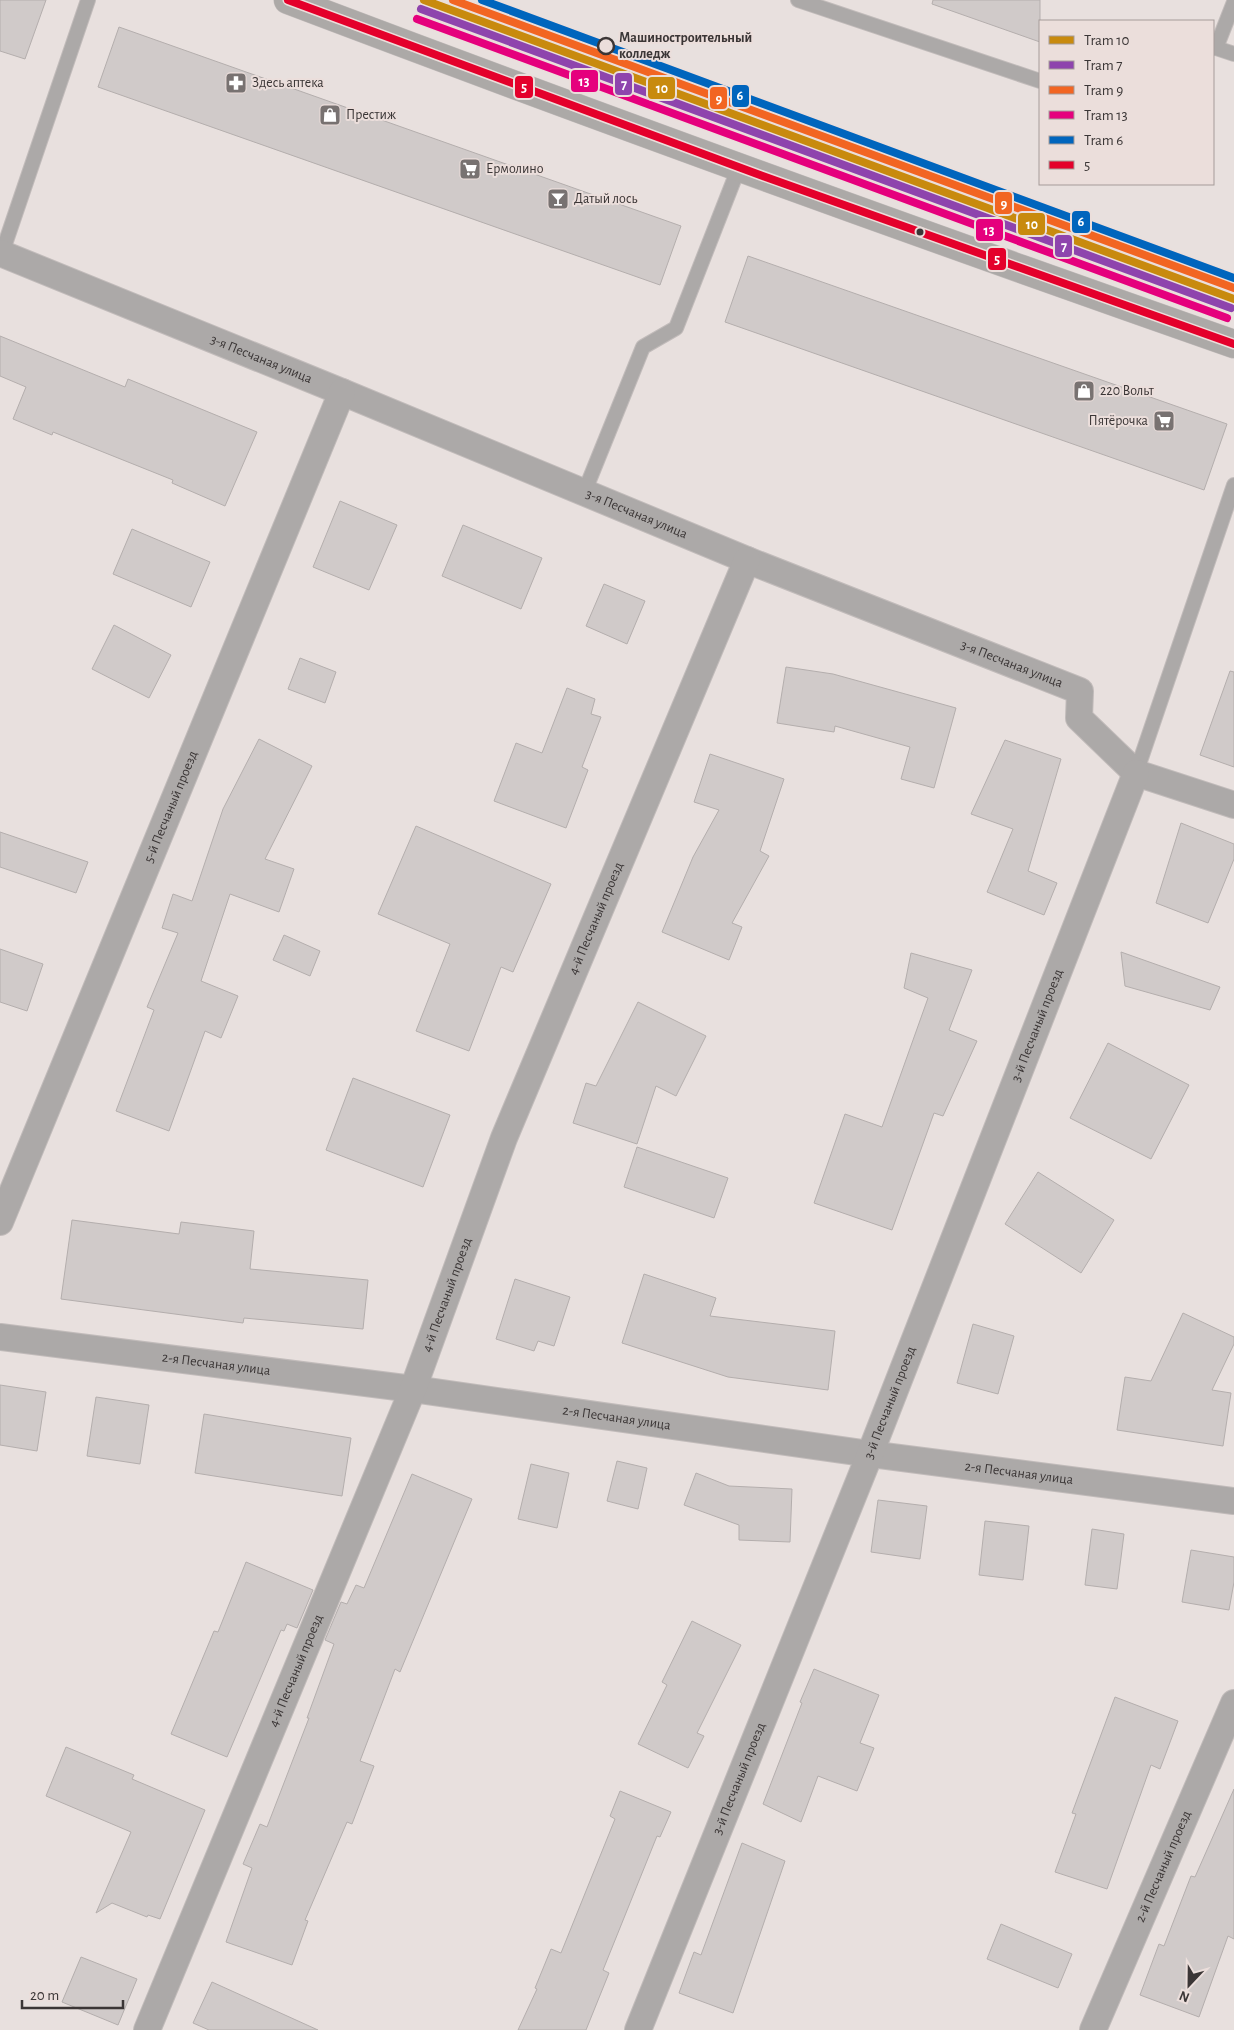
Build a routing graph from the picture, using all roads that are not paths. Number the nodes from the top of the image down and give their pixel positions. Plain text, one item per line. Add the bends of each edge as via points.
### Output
1 (88, 0) edge
2 (288, 0) edge
3 (798, 0) edge
4 (1234, 2) edge
5 (1214, 48) edge
6 (1234, 54) edge
7 (1039, 81) edge
8 (738, 167) junction
9 (1, 253) edge
10 (1234, 344) edge
11 (342, 392) junction
12 (1234, 485) edge
13 (584, 493) junction
14 (746, 560) junction
15 (1136, 773) junction
16 (1234, 805) edge
17 (0, 1222) edge
18 (0, 1337) edge
19 (413, 1389) junction
20 (870, 1454) junction
21 (1234, 1501) edge
22 (1234, 1703) edge
23 (147, 2030) edge
24 (638, 2030) edge
25 (1093, 2030) edge

1 - 9 lane
2 - 8 main road
3 - 7 lane
4 - 5 lane
5 - 6 lane
8 - 10 main road
8 - 13 lane via 676,328 643,347
9 - 11 street, 3-я Песчаная улица
11 - 13 street, 3-я Песчаная улица
11 - 17 street, 5-й Песчаный проезд
12 - 15 lane
13 - 14 street, 3-я Песчаная улица
14 - 15 street, 3-я Песчаная улица via 1080,691 1079,718
14 - 19 street, 4-й Песчаный проезд via 504,1138
15 - 16 street, 3-я Песчаная улица
15 - 20 street, 3-й Песчаный проезд
18 - 19 street, 2-я Песчаная улица
19 - 20 street, 2-я Песчаная улица
19 - 23 street, 4-й Песчаный проезд
20 - 21 street, 2-я Песчаная улица
20 - 24 street, 3-й Песчаный проезд
22 - 25 street, 2-й Песчаный проезд

